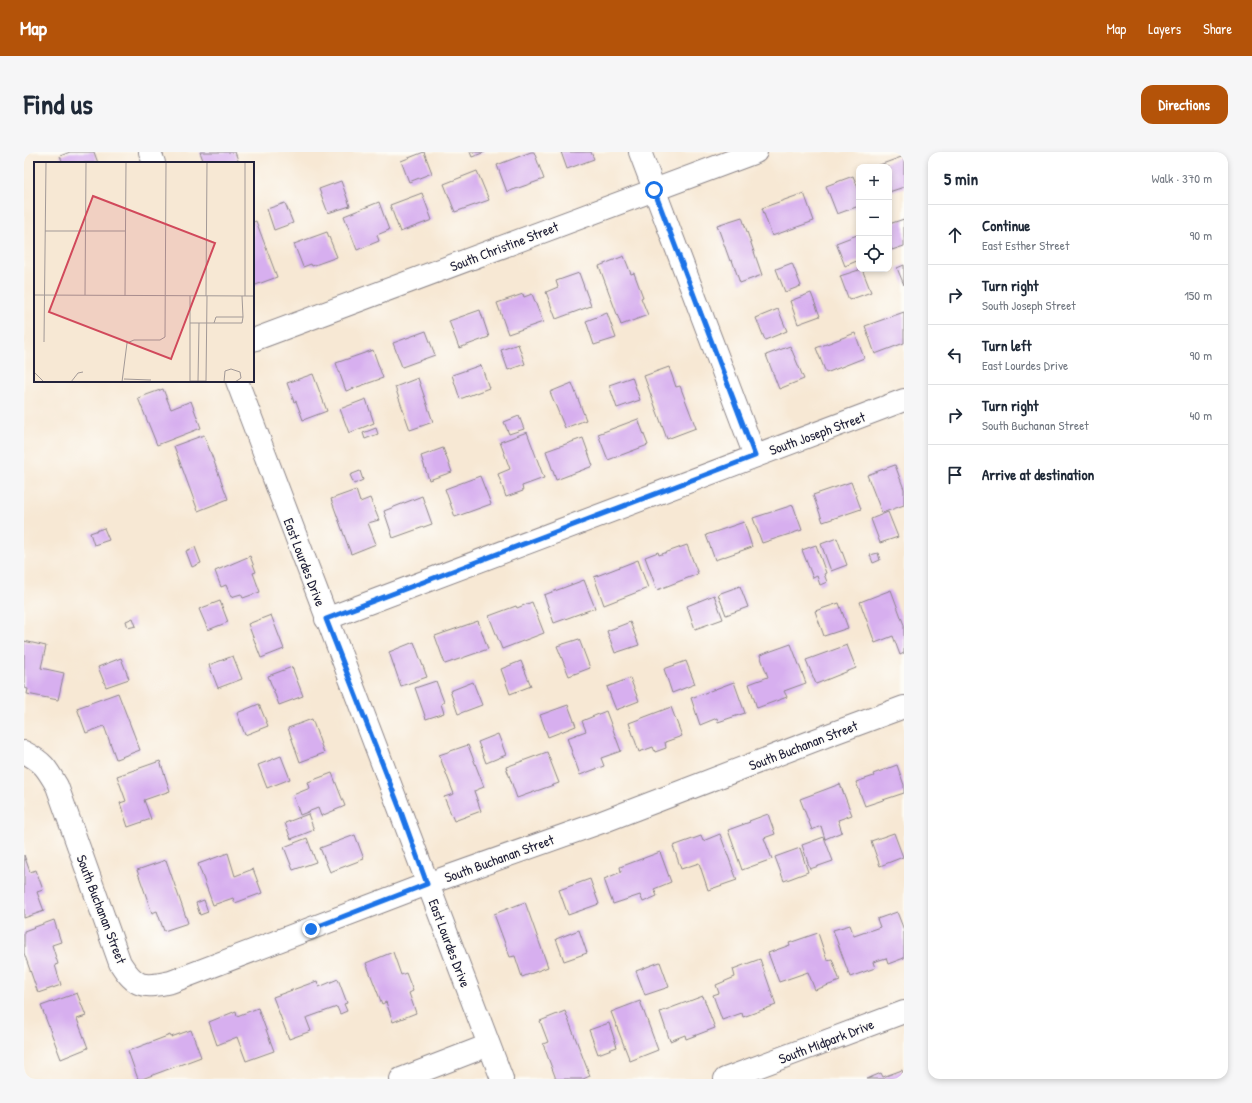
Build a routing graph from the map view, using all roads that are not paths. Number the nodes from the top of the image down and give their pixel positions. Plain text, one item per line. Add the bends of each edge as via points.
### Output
1 (150, 152) edge
2 (640, 152) edge
3 (756, 152) edge
4 (154, 162) edge
5 (654, 190) junction
6 (254, 340) edge
7 (237, 382) edge
8 (904, 400) edge
9 (755, 456) junction
10 (326, 619) junction
11 (904, 707) edge
12 (24, 752) edge
13 (427, 884) junction
14 (904, 1012) edge
15 (489, 1045) junction
16 (401, 1079) edge
17 (502, 1079) edge
18 (725, 1079) edge

1 - 4 street
2 - 5 street
3 - 5 street, South Christine Street
5 - 6 street, South Christine Street
5 - 9 street
7 - 10 street, East Lourdes Drive
8 - 9 street, South Joseph Street
9 - 10 street, South Joseph Street
10 - 13 street, East Lourdes Drive
11 - 13 street, South Buchanan Street via 602,822
12 - 13 street, South Buchanan Street via 40,760 57,786 120,963 130,977 142,985 154,986 171,982
13 - 15 street, East Lourdes Drive
14 - 18 street, South Midpark Drive
15 - 16 street
15 - 17 street, East Lourdes Drive

